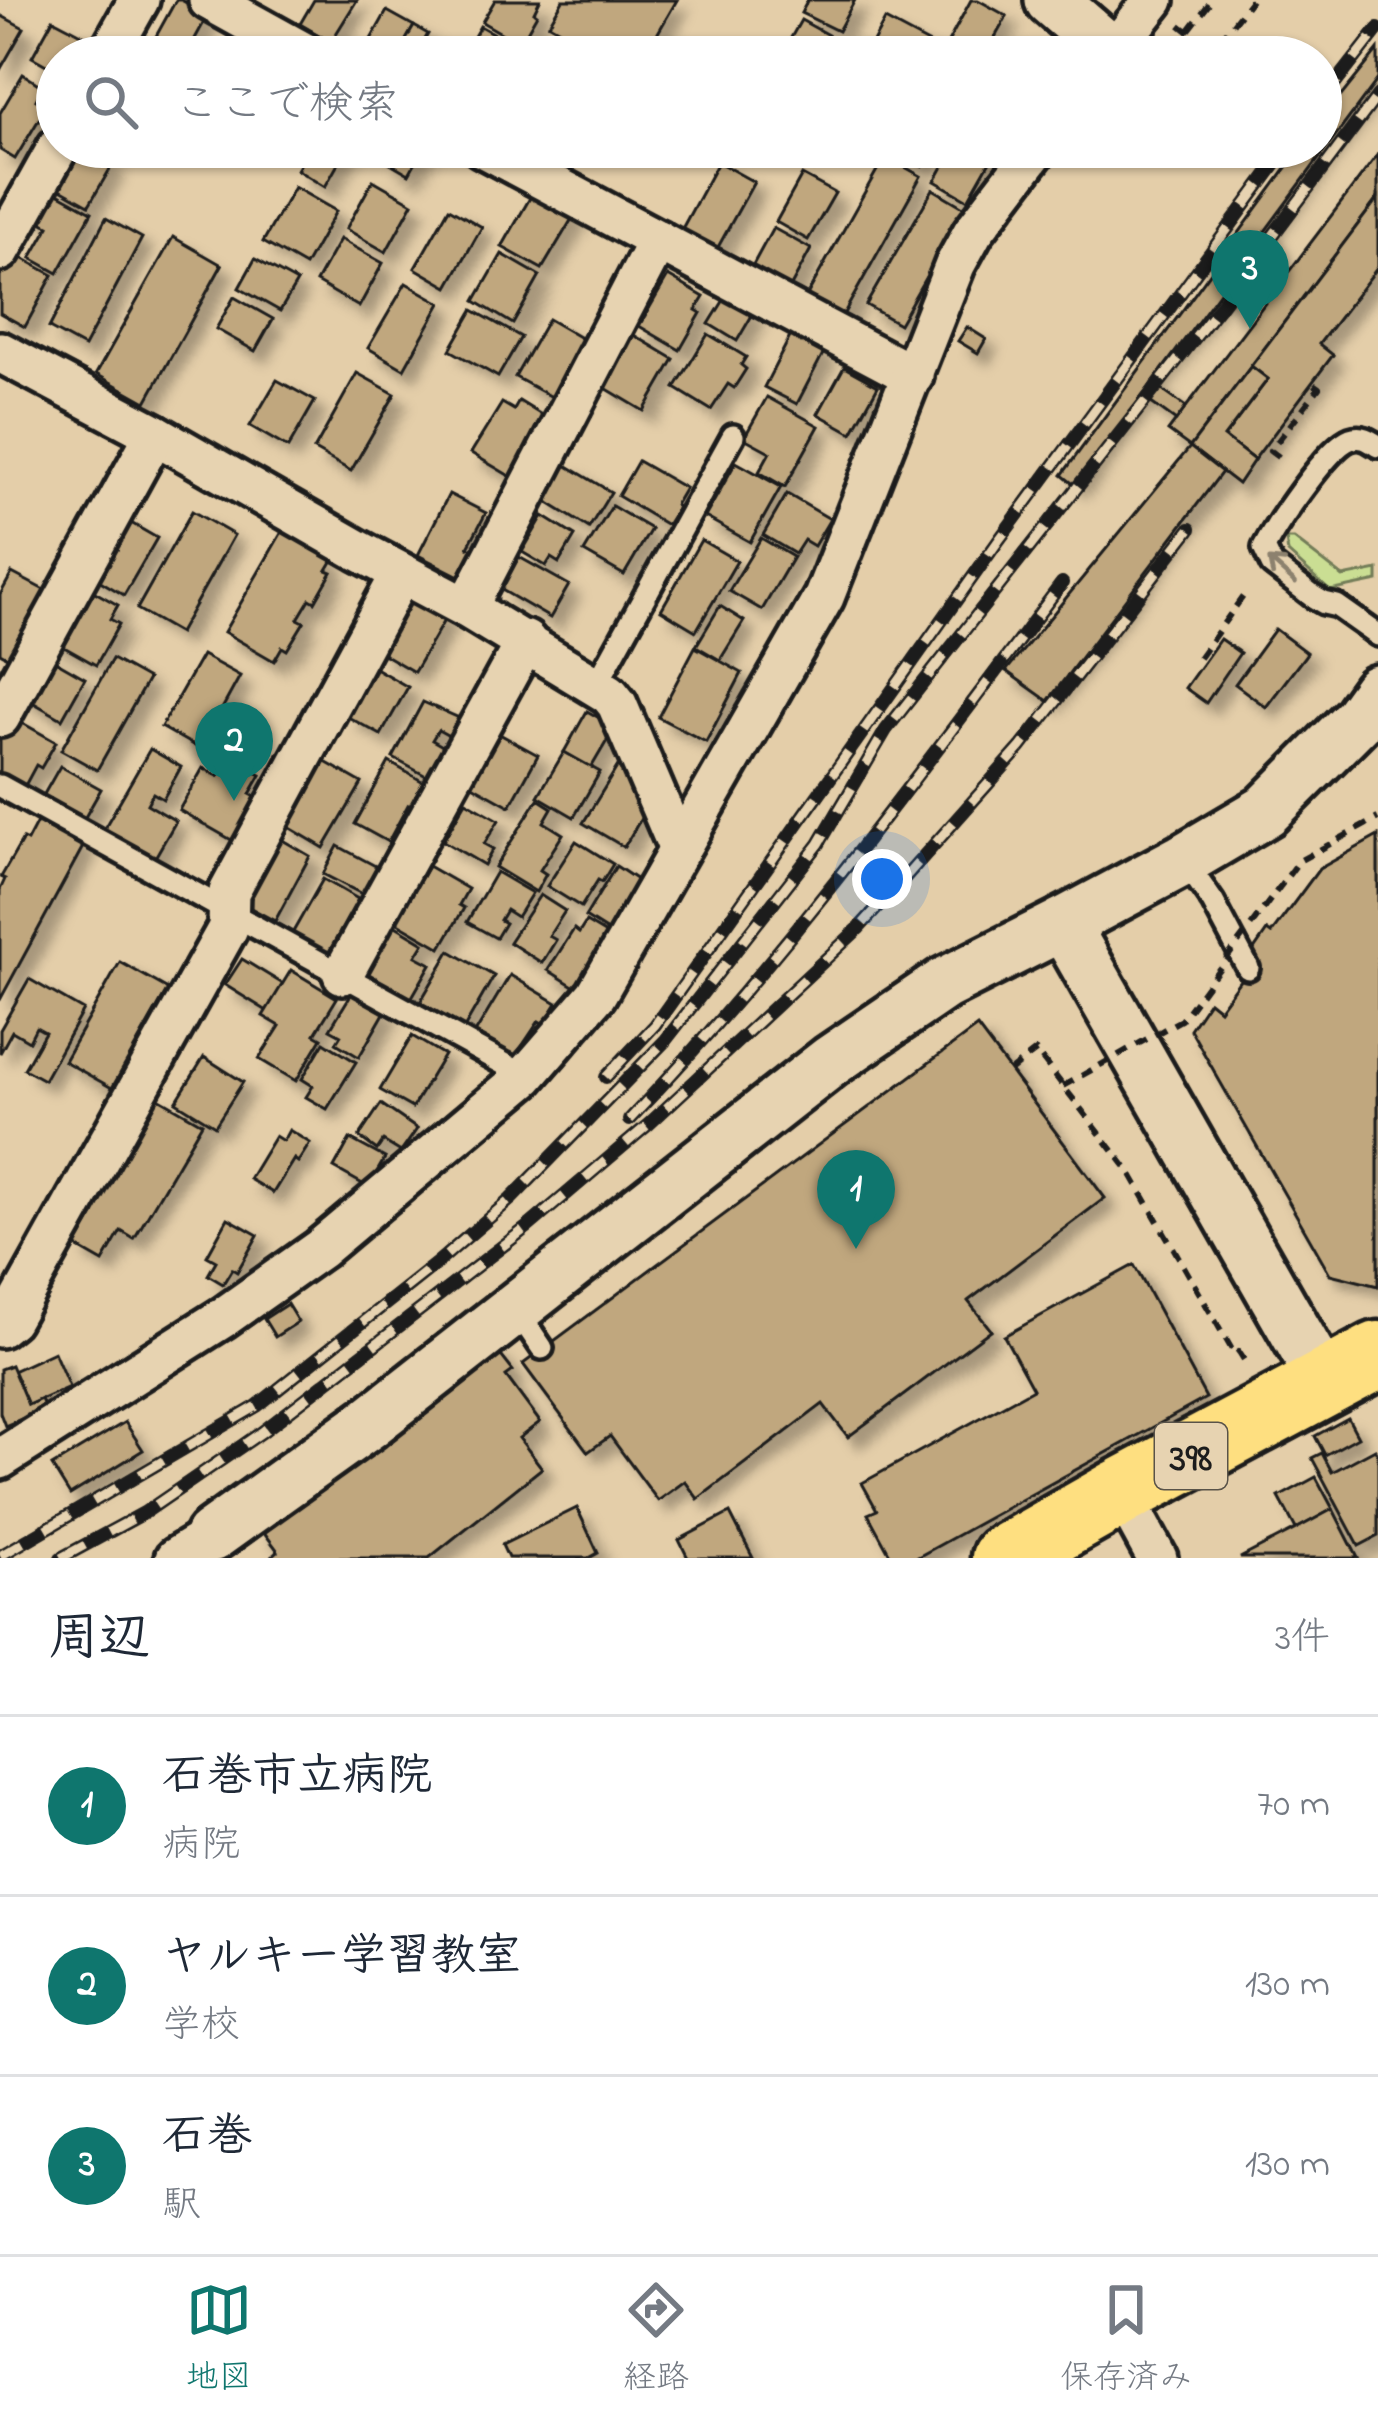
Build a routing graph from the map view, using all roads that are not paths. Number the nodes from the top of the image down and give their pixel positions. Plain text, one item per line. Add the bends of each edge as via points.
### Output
1 (139, 0) edge
2 (208, 0) edge
3 (1051, 0) edge
4 (1154, 0) edge
5 (119, 36) edge
6 (274, 36) edge
7 (1090, 36) edge
8 (1125, 36) edge
9 (46, 168) edge
10 (522, 168) edge
11 (1022, 168) edge
12 (658, 240) junction
13 (0, 251) edge
14 (0, 352) edge
15 (913, 376) junction
16 (155, 434) junction
17 (734, 436) dead end
18 (1378, 446) edge
19 (401, 574) junction
20 (467, 608) junction
21 (1378, 635) edge
22 (526, 641) junction
23 (596, 685) junction
24 (1378, 691) edge
25 (0, 717) edge
26 (0, 786) edge
27 (678, 847) junction
28 (1184, 860) junction
29 (228, 911) junction
30 (1063, 924) junction
31 (1248, 968) dead end
32 (343, 974) junction
33 (526, 1076) junction
34 (0, 1327) edge
35 (1352, 1370) edge
36 (0, 1460) edge
37 (1121, 1492) junction
38 (199, 1551) edge
39 (1005, 1558) edge
40 (1157, 1558) edge

1 - 5 street
2 - 6 street
3 - 7 street
4 - 8 street
9 - 13 street
10 - 12 street
11 - 15 street via 973,232
12 - 15 street
12 - 20 street
14 - 16 street
15 - 27 street via 824,597
16 - 19 street
16 - 25 street
17 - 23 lane
21 -> 18 lane via 1272,566 1264,548 1335,448 1365,437
19 - 20 street
19 - 29 street via 229,892
20 - 22 street
22 - 23 street
22 - 32 street
23 - 27 street via 617,704
24 - 28 street via 1266,812
26 - 29 lane
27 - 33 street via 596,994
28 - 30 street
28 - 31 lane
29 - 32 lane
29 - 34 street via 228,928
30 - 35 street
30 - 38 street via 883,1023 529,1327 369,1423
32 - 33 lane
33 - 36 street via 320,1249
35 - 37 highway, 398
37 - 39 highway, 398
37 - 40 street

